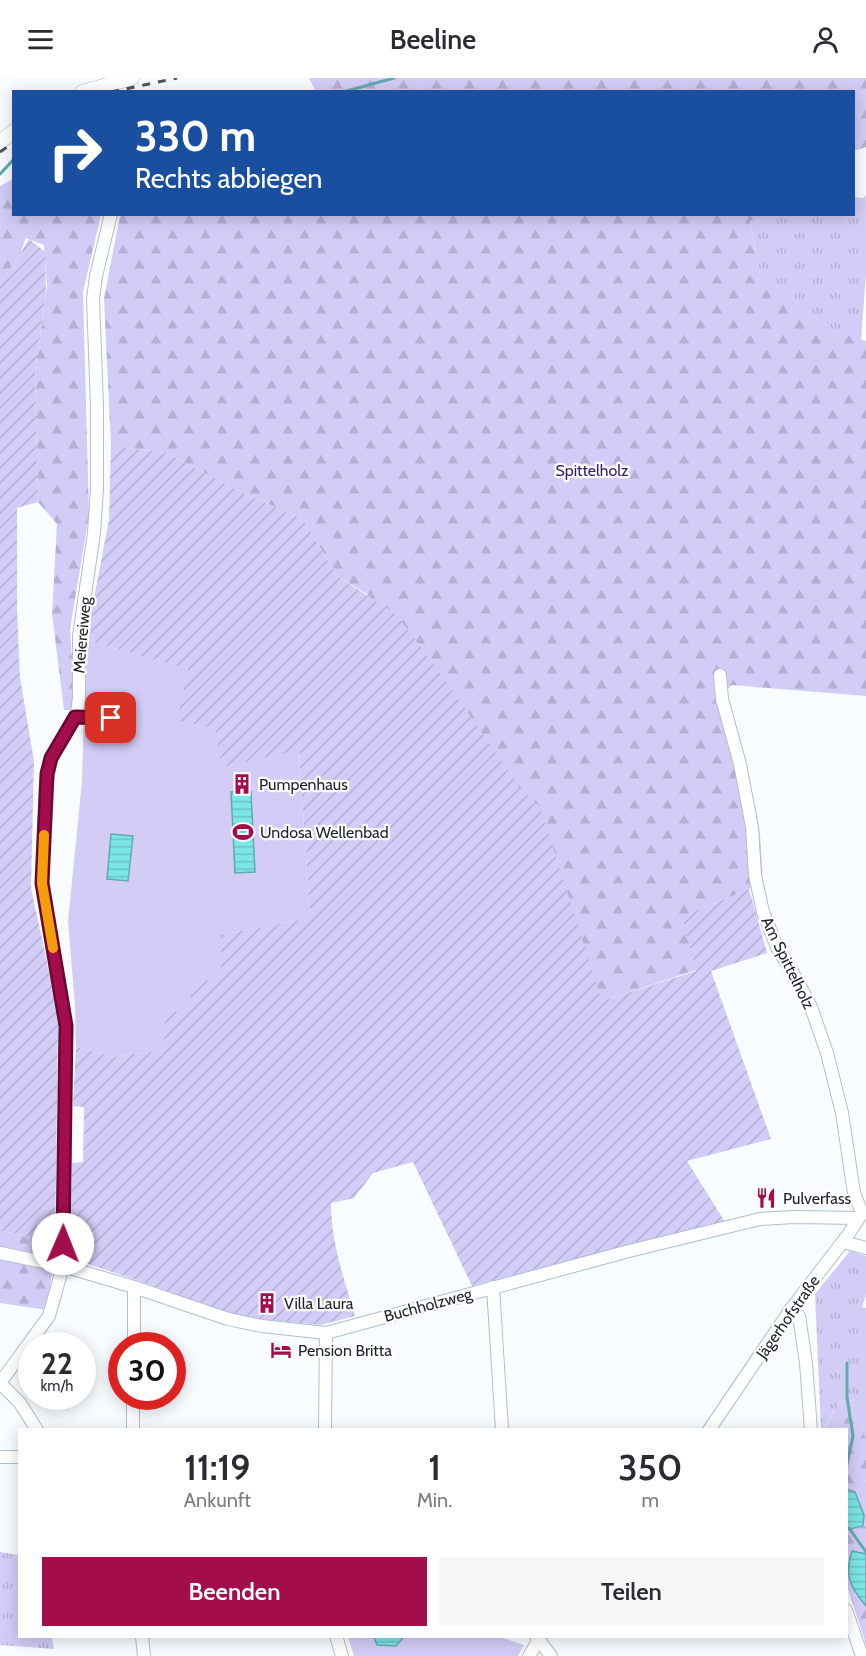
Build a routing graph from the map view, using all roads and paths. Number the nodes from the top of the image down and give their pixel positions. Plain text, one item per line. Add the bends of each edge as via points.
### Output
1 (132, 78) edge
2 (113, 87) edge
3 (94, 90) edge
4 (111, 216) edge
5 (720, 675) dead end
6 (75, 717) junction
7 (111, 718) dead end
8 (862, 1212) edge
9 (843, 1242) junction
10 (866, 1248) edge
11 (0, 1253) edge
12 (63, 1266) junction
13 (134, 1287) junction
14 (493, 1287) junction
15 (791, 1309) junction
16 (134, 1332) edge
17 (326, 1333) junction
18 (0, 1383) edge
19 (133, 1410) edge
20 (36, 1428) edge
21 (133, 1428) edge
22 (325, 1428) edge
23 (502, 1428) edge
24 (710, 1428) edge
25 (811, 1428) edge
26 (0, 1457) edge
27 (18, 1457) edge
28 (848, 1616) edge
29 (142, 1638) edge
30 (337, 1638) edge
31 (538, 1638) edge
32 (144, 1656) edge
33 (342, 1656) edge
34 (529, 1656) edge
35 (551, 1656) edge
36 (862, 1656) edge

1 - 2 street
2 - 3 street
4 - 6 street, Meiereiweg via 93,299 97,489 79,636 79,698
5 - 8 street, Am Spittelholz via 752,827 755,875 763,912 777,947 811,1007 827,1053 842,1113 854,1193
6 - 7 street
6 - 12 street, Meiereiweg via 51,758 47,774 42,883 66,1026
8 - 9 street, Jägerhofstraße
8 - 14 street, Buchholzweg via 760,1219
9 - 10 street
9 - 15 street, Jägerhofstraße
11 - 12 street, Buchholzweg
12 - 13 street, Buchholzweg
12 - 18 street, Meiereiweg via 49,1316
13 - 16 street
13 - 17 street, Buchholzweg via 228,1319
14 - 17 street, Buchholzweg
14 - 23 street
15 - 24 street, Jägerhofstraße
15 - 25 street via 799,1316 803,1339
17 - 22 street
18 - 20 street via 20,1403
19 - 21 street
26 - 27 street
28 - 36 street
29 - 32 street
30 - 33 street
31 - 34 street
31 - 35 street

